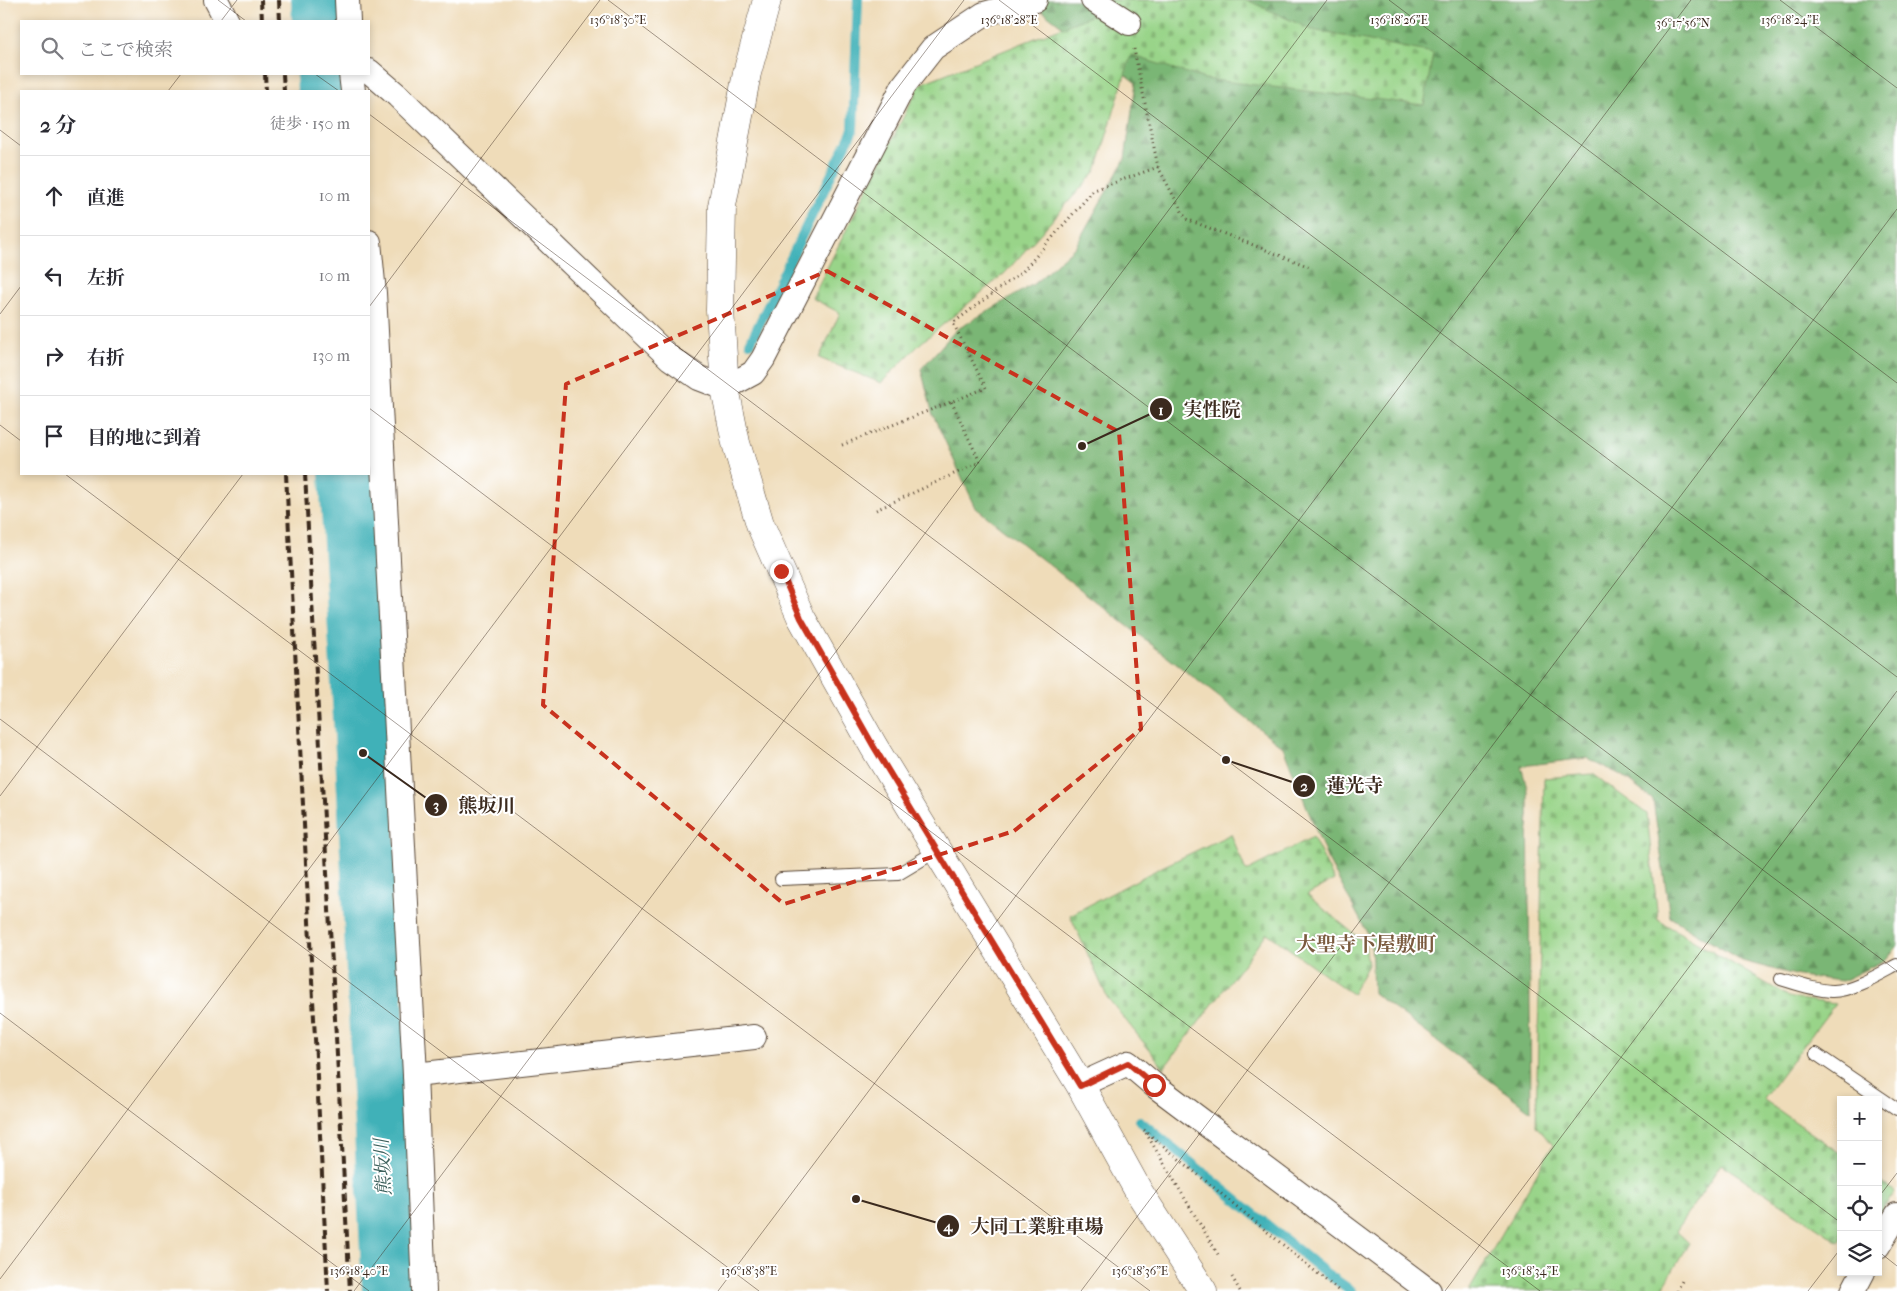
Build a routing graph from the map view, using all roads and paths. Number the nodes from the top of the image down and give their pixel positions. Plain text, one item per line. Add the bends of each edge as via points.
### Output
1 (216, 0) edge
2 (347, 0) edge
3 (767, 0) edge
4 (1035, 0) edge
5 (1093, 0) edge
6 (226, 20) edge
7 (348, 20) edge
8 (1129, 23) joint
9 (370, 73) edge
10 (351, 75) edge
11 (353, 90) edge
12 (1158, 167) junction
13 (370, 252) edge
14 (1310, 267) dead end
15 (725, 388) junction
16 (950, 401) junction
17 (842, 445) dead end
18 (876, 510) dead end
19 (938, 850) junction
20 (780, 879) dead end
21 (1897, 965) edge
22 (1781, 978) dead end
23 (754, 1037) dead end
24 (1816, 1054) dead end
25 (415, 1075) junction
26 (1080, 1086) junction
27 (1897, 1109) edge
28 (1895, 1223) edge
29 (1882, 1241) edge
30 (1220, 1257) dead end
31 (1230, 1274) dead end
32 (1862, 1276) edge
33 (1682, 1281) dead end
34 (424, 1291) edge
35 (1203, 1291) edge
36 (1240, 1291) edge
37 (1339, 1291) edge
38 (1429, 1291) edge
39 (1677, 1291) edge
40 (1853, 1291) edge

1 - 6 street
2 - 7 street
3 - 15 street via 747,73 722,206 720,310
4 - 15 street via 984,14 934,48 904,85 763,359 753,373
5 - 8 street
8 - 12 path
9 - 15 street via 405,102 670,358 699,378
10 - 11 street
12 - 14 path via 1186,219
12 - 16 path via 1094,190 1023,271 953,323 986,388
13 - 25 street
15 - 19 street via 736,443 760,524 801,618 874,747
16 - 17 path
16 - 18 path via 980,462
19 - 20 lane via 898,874
19 - 26 street
21 - 22 lane via 1864,983 1833,992
23 - 25 street
24 - 27 lane
25 - 34 street
26 - 35 street via 1139,1192
26 - 38 street via 1128,1063
28 - 29 street
30 - 37 path via 1144,1130
31 - 36 path
32 - 40 street
33 - 39 path

